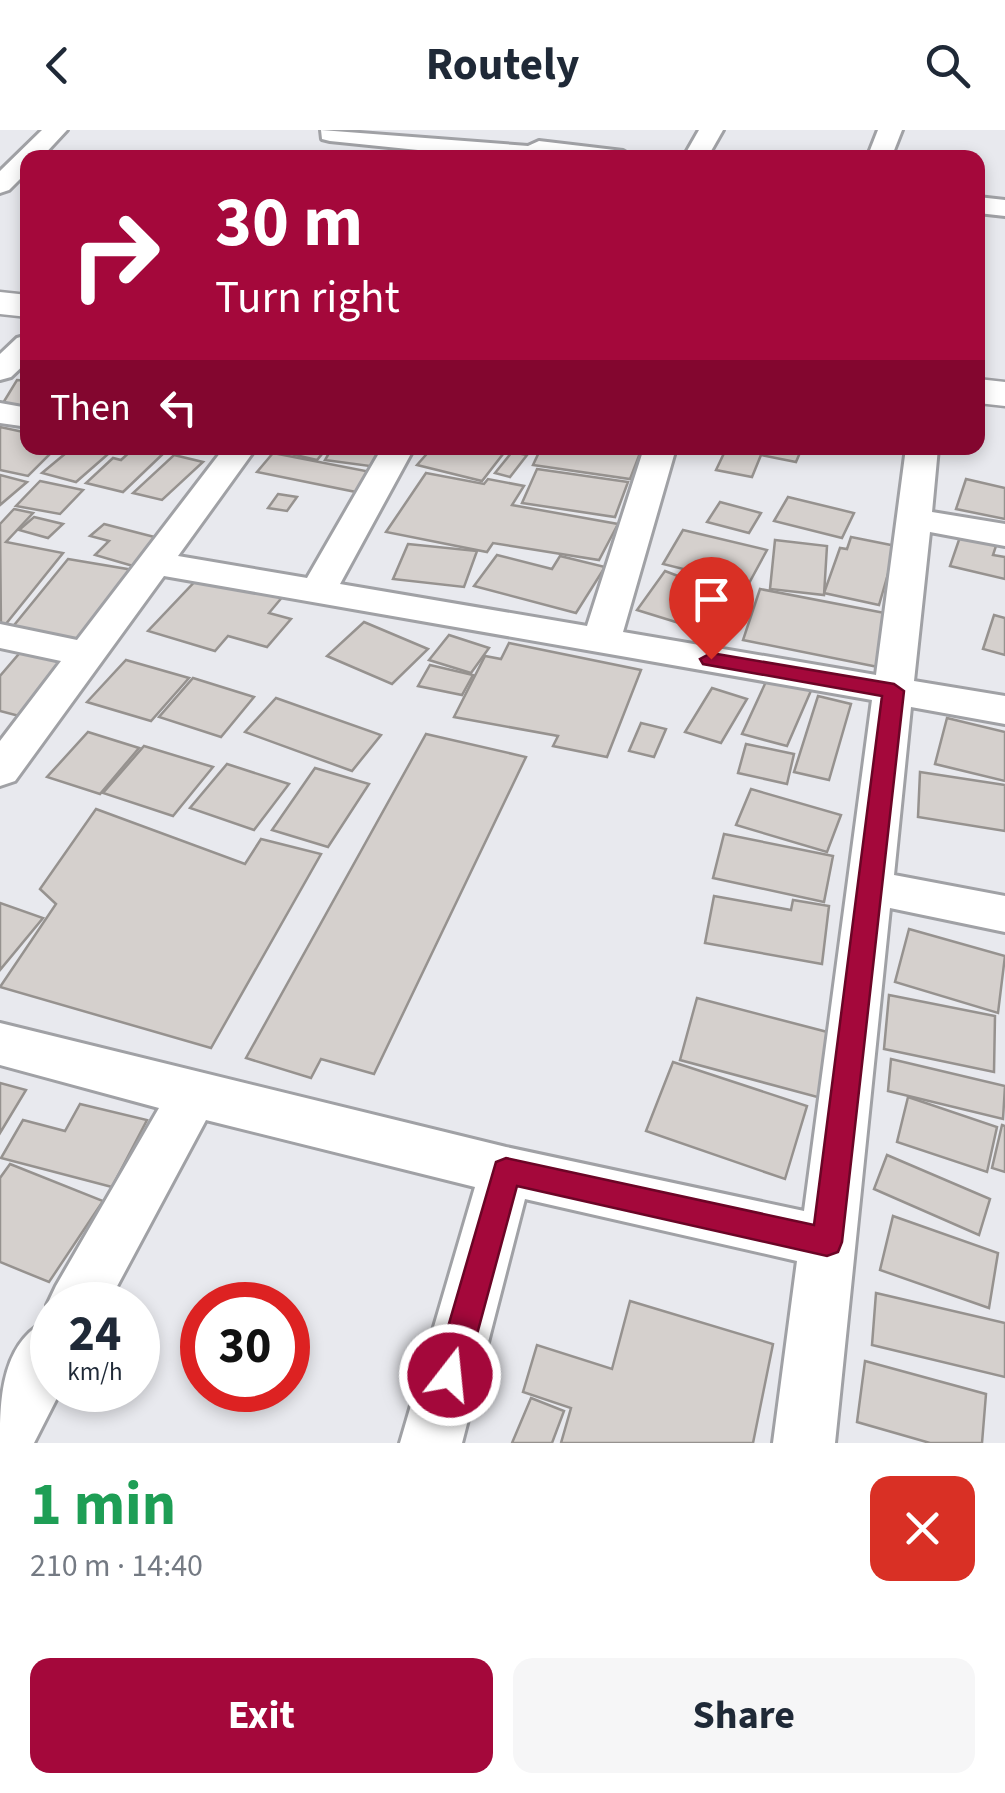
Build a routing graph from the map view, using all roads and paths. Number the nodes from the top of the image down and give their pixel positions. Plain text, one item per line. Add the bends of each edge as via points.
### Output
1 (55, 130) edge
2 (331, 132) edge
3 (539, 147) edge
4 (37, 150) edge
5 (20, 352) edge
6 (0, 371) edge
7 (227, 455) edge
8 (394, 455) edge
9 (658, 455) edge
10 (921, 455) edge
11 (914, 519) junction
12 (1005, 535) edge
13 (154, 563) junction
14 (318, 592) junction
15 (0, 636) edge
16 (601, 640) junction
17 (86, 654) junction
18 (894, 691) junction
19 (1005, 710) edge
20 (0, 771) edge
21 (869, 887) junction
22 (1005, 914) edge
23 (0, 1044) edge
24 (193, 1095) junction
25 (506, 1171) junction
26 (827, 1242) junction
27 (89, 1282) edge
28 (30, 1383) edge
29 (5, 1423) edge
30 (431, 1443) edge
31 (804, 1443) edge

1 - 4 street
2 - 3 street
5 - 6 street
7 - 13 street
8 - 14 street
9 - 16 street
10 - 11 street
11 - 12 street
11 - 18 street
13 - 14 street
13 - 17 street
14 - 16 street
15 - 17 street
16 - 18 street
17 - 20 street
18 - 19 street
18 - 21 street
21 - 22 street
21 - 26 street
23 - 24 street
24 - 25 street
24 - 27 street
25 - 26 street
25 - 30 street
26 - 31 street
28 - 29 street

